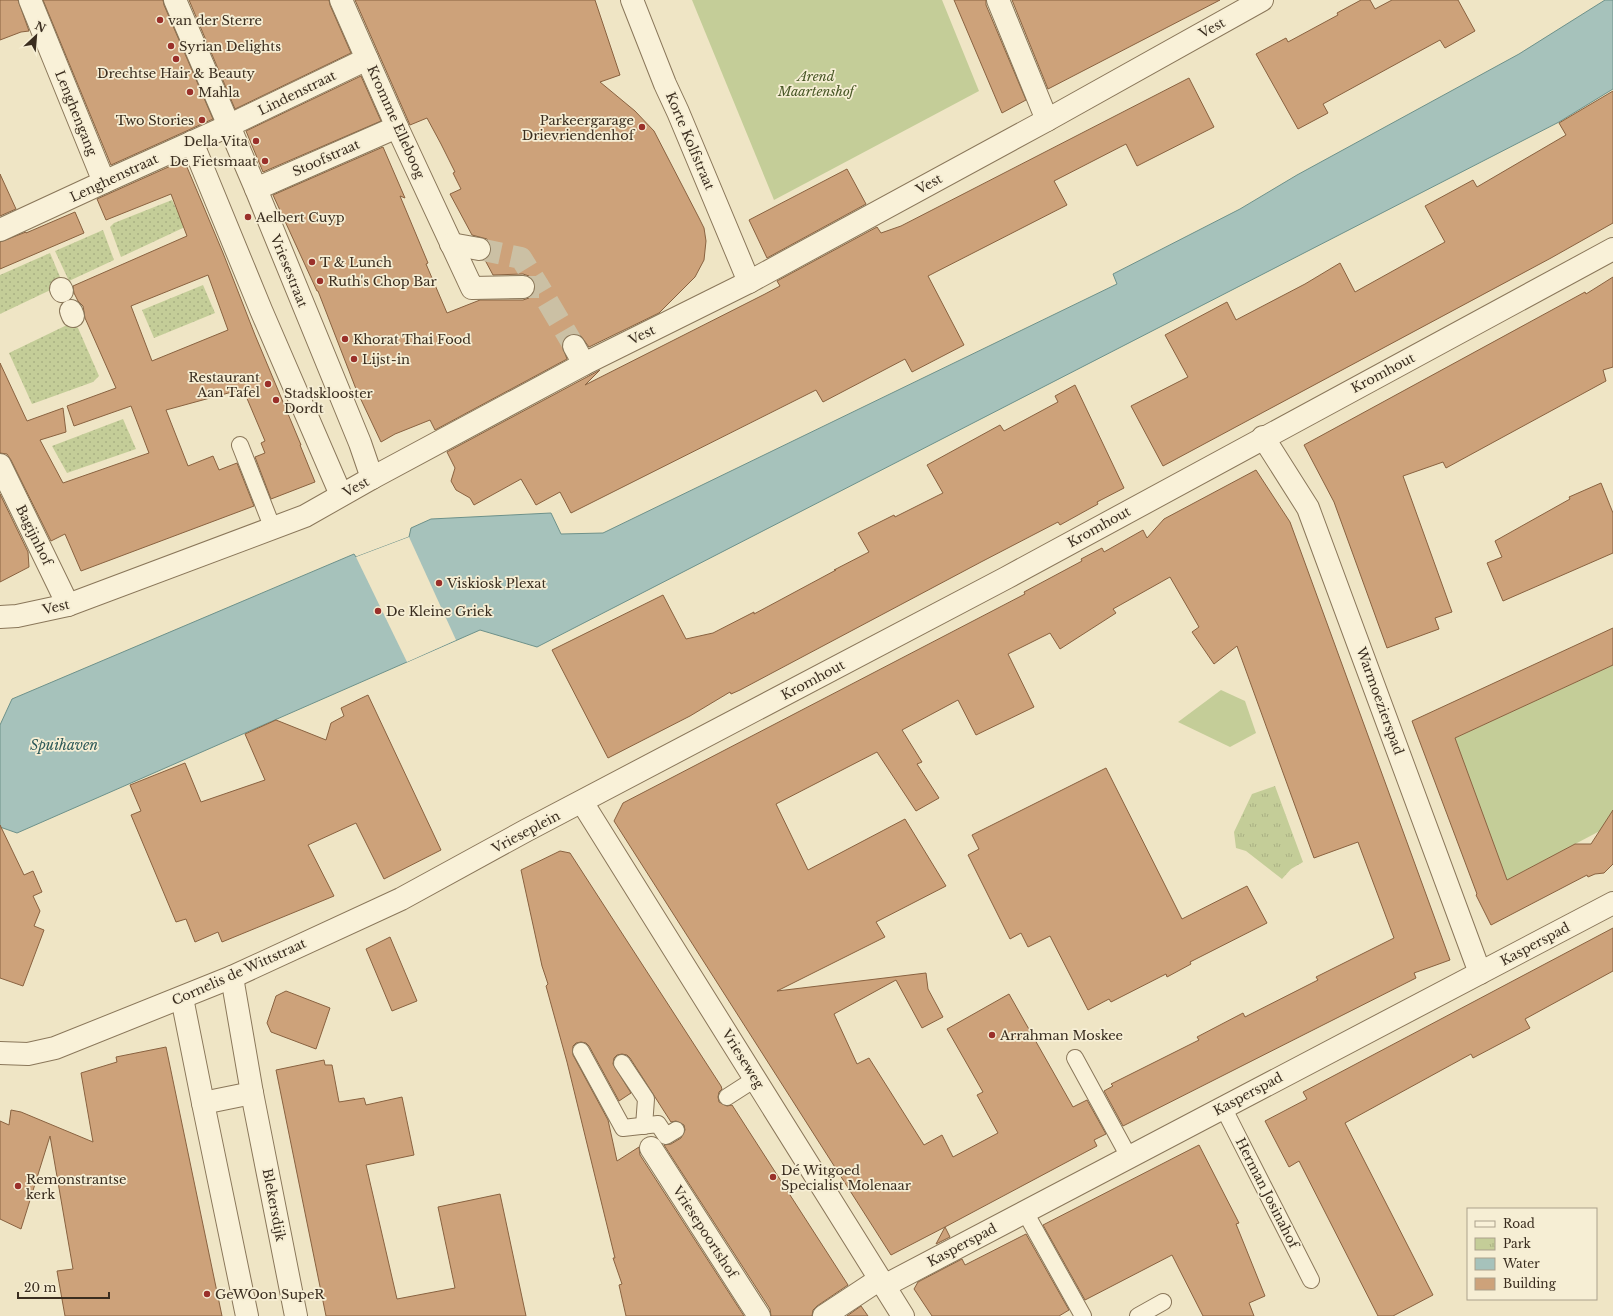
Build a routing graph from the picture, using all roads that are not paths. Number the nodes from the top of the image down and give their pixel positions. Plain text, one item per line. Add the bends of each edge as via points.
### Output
1 (30, 0) edge
2 (175, 0) edge
3 (341, 0) edge
4 (632, 0) edge
5 (998, 0) edge
6 (1262, 0) edge
7 (367, 59) junction
8 (1047, 120) junction
9 (228, 126) junction
10 (397, 127) junction
11 (192, 142) junction
12 (104, 182) junction
13 (256, 189) junction
14 (0, 230) edge
15 (451, 244) junction
16 (479, 249) tunnel mouth
17 (1613, 249) edge
18 (749, 282) junction
19 (523, 287) tunnel mouth
20 (1263, 438) junction
21 (240, 445) dead end
22 (0, 465) edge
23 (372, 478) junction
24 (341, 495) junction
25 (273, 529) junction
26 (68, 605) junction
27 (0, 617) edge
28 (582, 802) junction
29 (470, 863) joint
30 (1613, 903) edge
31 (1480, 973) junction
32 (232, 977) junction
33 (182, 998) junction
34 (581, 1052) dead end
35 (0, 1053) edge
36 (1075, 1058) dead end
37 (622, 1063) dead end
38 (755, 1079) junction
39 (252, 1093) junction
40 (727, 1097) dead end
41 (203, 1103) junction
42 (1223, 1107) junction
43 (644, 1126) junction
44 (676, 1130) dead end
45 (652, 1148) dead end
46 (1129, 1157) junction
47 (1025, 1212) junction
48 (1311, 1280) dead end
49 (882, 1283) junction
50 (1163, 1302) dead end
51 (247, 1316) edge
52 (296, 1316) edge
53 (759, 1316) edge
54 (824, 1316) edge
55 (903, 1316) edge
56 (1083, 1316) edge
57 (1138, 1316) edge

1 - 12 street, Lenghengang
2 - 9 street, Vriesestraat
3 - 7 street, Kromme Elleboog
4 - 18 street, Korte Kolfstraat
5 - 8 street
6 - 8 street, Vest
7 - 9 street, Lindenstraat
7 - 10 street, Kromme Elleboog
8 - 18 street, Vest
9 - 11 street, Lenghenstraat
9 - 13 street, Vriesestraat
10 - 13 street, Stoofstraat
10 - 15 street, Kromme Elleboog
11 - 12 street, Lenghenstraat
11 - 24 street
12 - 14 street, Lenghenstraat
13 - 23 street, Vriesestraat
15 - 16 street
15 - 19 street, Kromme Elleboog via 472,288
17 - 20 street, Kromhout
18 - 23 street, Vest via 579,355
20 - 28 street, Kromhout via 1000,581
20 - 31 street, Warmoezierspad via 1308,508
21 - 25 lane
22 - 26 street, Bagijnhof
23 - 24 street, Vest
24 - 25 street, Vest via 305,516
25 - 26 street, Vest
26 - 27 street, Vest
28 - 29 street, Vrieseplein
28 - 38 street, Vrieseweg
29 - 32 street, Cornelis de Wittstraat via 401,899
30 - 31 street, Kasperspad
31 - 42 street, Kasperspad
32 - 33 street, Cornelis de Wittstraat
32 - 39 street, Blekersdijk
33 - 35 street, Cornelis de Wittstraat via 55,1048 28,1054
33 - 41 street
34 - 43 lane via 623,1128
36 - 46 lane
37 - 43 lane via 646,1099
38 - 40 lane
38 - 49 street, Vrieseweg
39 - 41 street
39 - 52 street, Blekersdijk
41 - 51 street
42 - 46 street, Kasperspad
42 - 48 lane, Herman Josinahof
43 - 44 lane via 658,1124 666,1136
45 - 53 street, Vriesepoortshof
46 - 47 street, Kasperspad
47 - 49 street, Kasperspad
47 - 56 lane
49 - 54 street
49 - 55 street, Vrieseweg
50 - 57 lane

